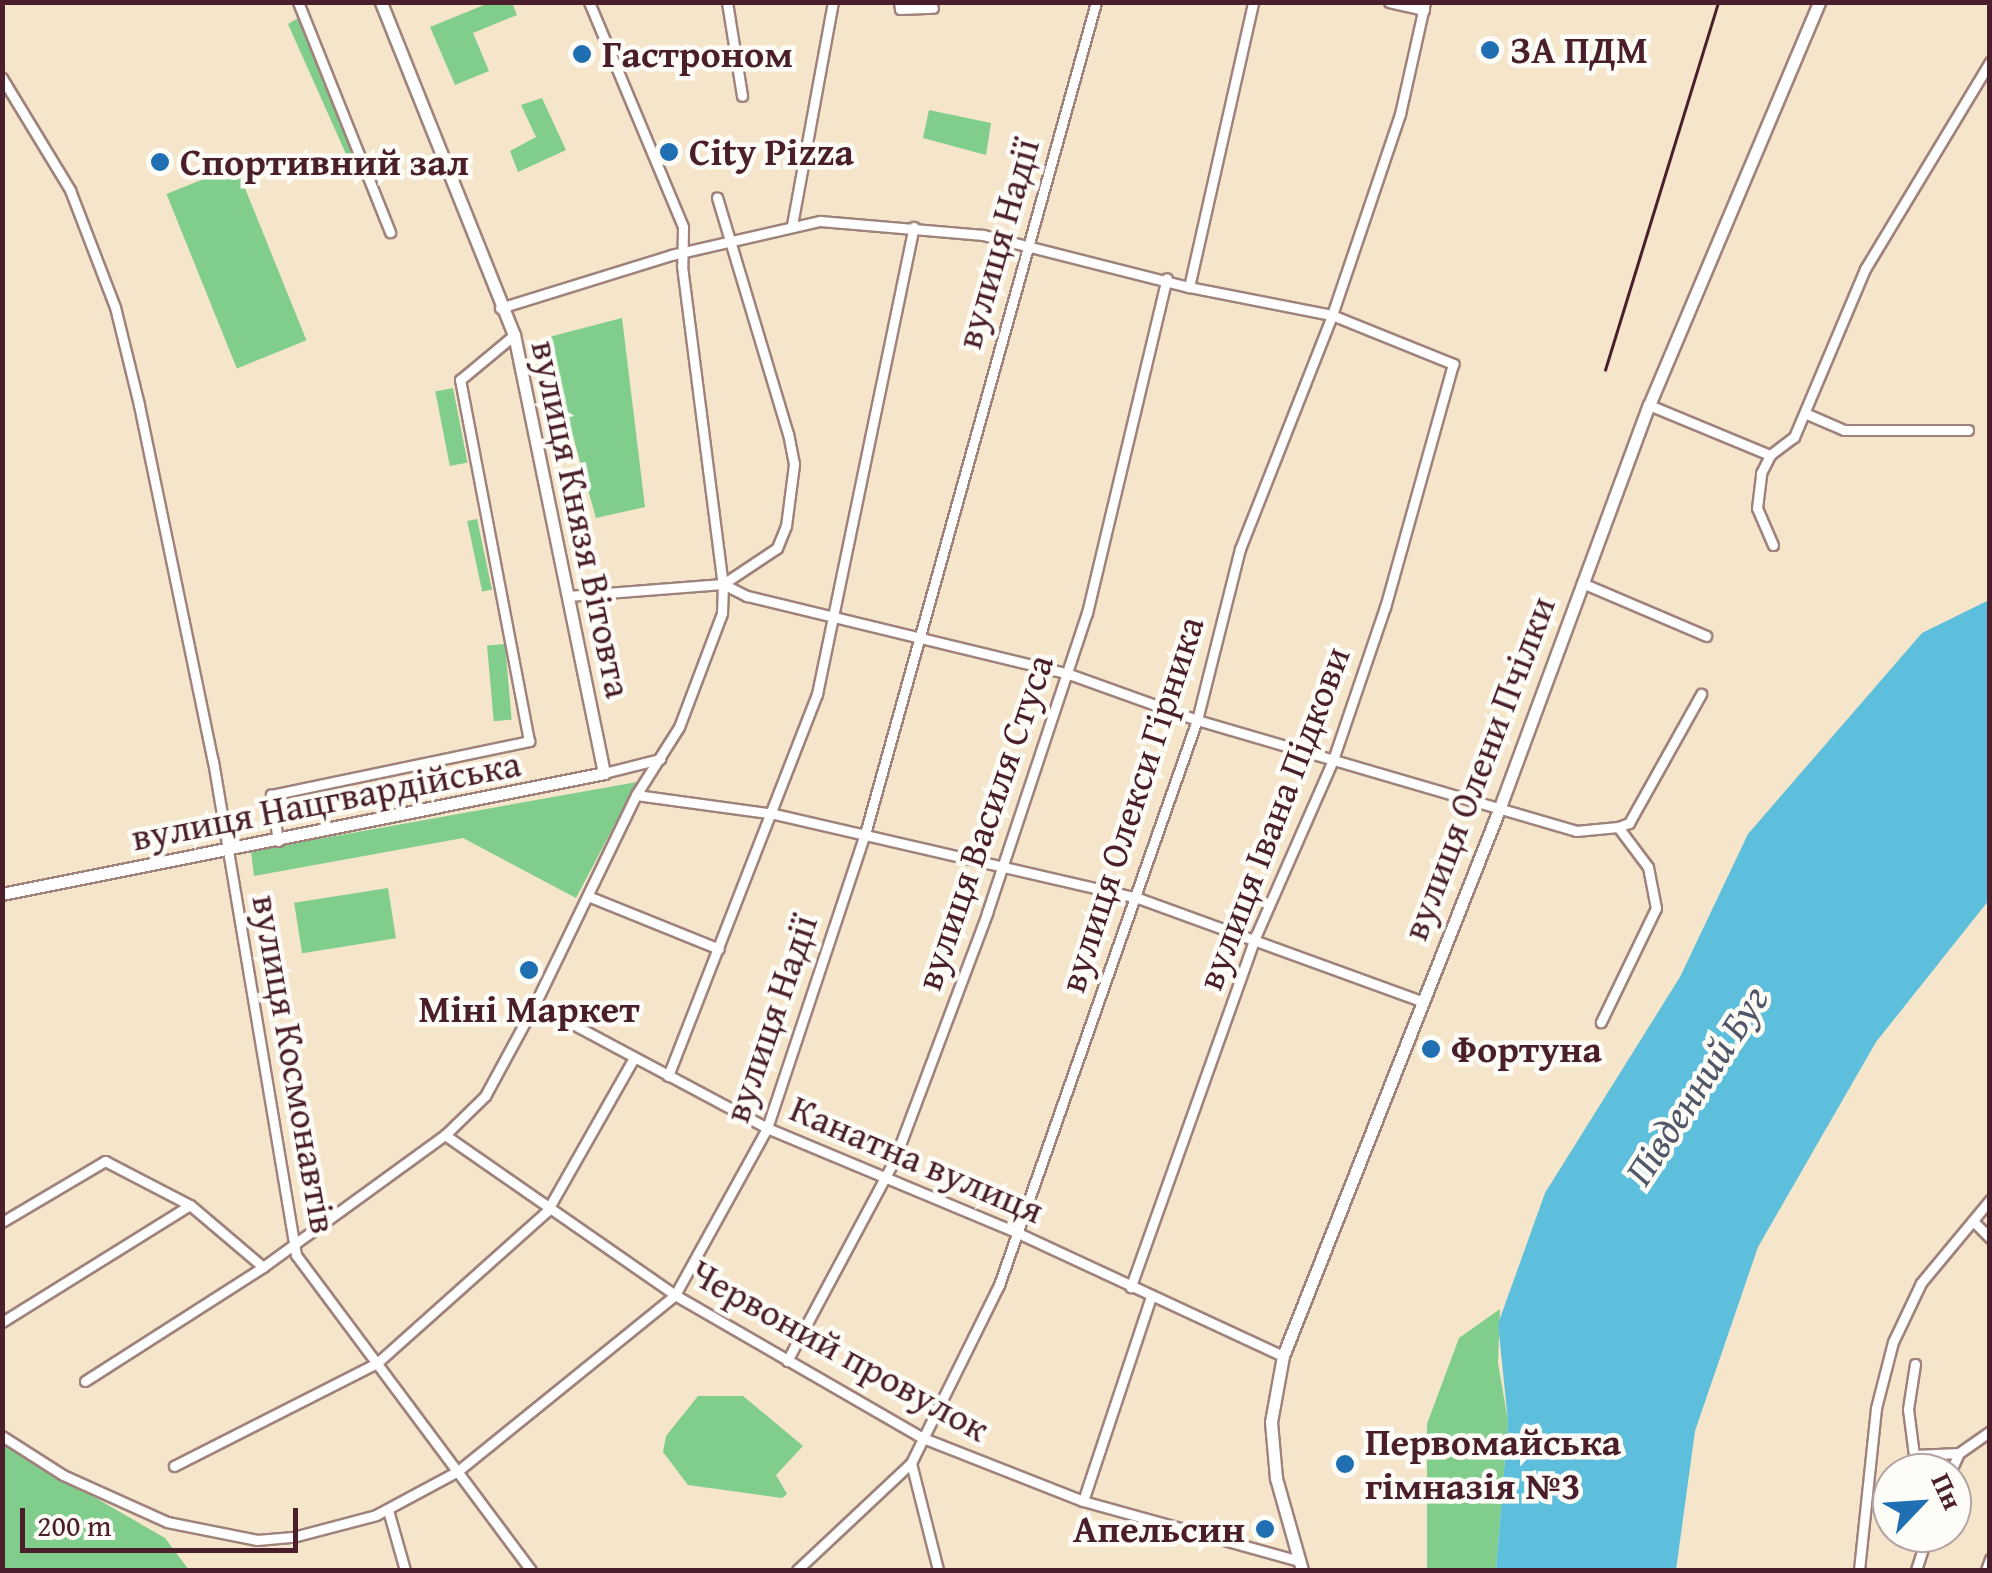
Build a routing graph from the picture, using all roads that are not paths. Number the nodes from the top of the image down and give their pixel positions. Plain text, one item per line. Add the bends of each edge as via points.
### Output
1 (298, 2) edge
2 (381, 2) edge
3 (589, 2) edge
4 (727, 2) edge
5 (833, 2) edge
6 (900, 2) edge
7 (1096, 2) edge
8 (1253, 2) edge
9 (1389, 2) edge
10 (1819, 2) edge
11 (1425, 6) edge
12 (933, 8) dead end
13 (1990, 62) edge
14 (2, 78) edge
15 (742, 96) dead end
16 (717, 198) dead end
17 (792, 225) junction
18 (914, 227) junction
19 (390, 232) dead end
20 (732, 244) junction
21 (1028, 247) junction
22 (682, 252) junction
23 (1167, 278) junction
24 (1189, 288) junction
25 (500, 308) junction
26 (1332, 315) junction
27 (514, 335) junction
28 (1649, 405) junction
29 (1807, 414) junction
30 (1968, 430) dead end
31 (1770, 455) junction
32 (1773, 545) dead end
33 (723, 584) junction
34 (1582, 584) junction
35 (568, 596) junction
36 (834, 618) junction
37 (922, 636) junction
38 (1706, 636) dead end
39 (1068, 674) junction
40 (1700, 694) dead end
41 (1197, 720) junction
42 (660, 760) junction
43 (1333, 760) junction
44 (604, 773) junction
45 (636, 795) junction
46 (1500, 807) junction
47 (774, 814) junction
48 (1618, 827) junction
49 (865, 834) junction
50 (278, 840) junction
51 (225, 852) junction
52 (1001, 870) junction
53 (2, 894) edge
54 (588, 896) junction
55 (1138, 898) junction
56 (1255, 945) junction
57 (719, 949) junction
58 (1419, 1000) junction
59 (535, 1004) junction
60 (1601, 1022) dead end
61 (634, 1058) junction
62 (668, 1076) junction
63 (767, 1128) junction
64 (445, 1135) junction
65 (885, 1179) junction
66 (1990, 1200) edge
67 (190, 1204) junction
68 (546, 1211) junction
69 (1973, 1221) junction
70 (2, 1222) edge
71 (1018, 1232) junction
72 (1990, 1238) edge
73 (295, 1245) junction
74 (263, 1267) junction
75 (1131, 1287) junction
76 (675, 1295) junction
77 (1151, 1296) junction
78 (2, 1322) edge
79 (1283, 1356) junction
80 (788, 1361) junction
81 (377, 1362) junction
82 (1915, 1364) dead end
83 (85, 1382) dead end
84 (1990, 1431) edge
85 (2, 1436) edge
86 (923, 1438) junction
87 (1914, 1453) edge
88 (1959, 1453) edge
89 (911, 1463) junction
90 (174, 1466) dead end
91 (458, 1470) junction
92 (1083, 1500) junction
93 (388, 1510) junction
94 (1990, 1559) edge
95 (1301, 1566) edge
96 (405, 1570) edge
97 (531, 1570) edge
98 (796, 1570) edge
99 (938, 1570) edge
100 (1859, 1570) edge
101 (1986, 1570) edge

1 - 19 street
2 - 25 street, вулиця Князя Вітовта
3 - 22 street via 678,208
4 - 15 street
5 - 17 street
6 - 12 street via 900,9
7 - 21 street, вулиця Надії
8 - 24 street
9 - 11 street
10 - 28 street, вулиця Олени Пчілки
11 - 26 street, вулиця Олекси Гірника via 1400,114
13 - 29 street via 1866,268
14 - 51 street, вулиця Космонавтів via 70,190 115,307 185,617
16 - 20 street
17 - 18 street
17 - 20 street
18 - 21 street
18 - 36 street
20 - 22 street
20 - 33 street via 794,464 777,548
21 - 23 street
21 - 37 street, вулиця Надії
22 - 25 street
22 - 33 street
23 - 24 street
23 - 39 street, вулиця Василя Стуса
24 - 26 street
25 - 27 street, вулиця Князя Вітовта
26 - 41 street, вулиця Олекси Гірника via 1240,549
26 - 43 street, вулиця Івана Підкови via 1453,364 1385,607
27 - 35 street, вулиця Князя Вітовта
27 - 50 street via 460,380 529,742 272,795
28 - 31 street
28 - 34 street, вулиця Олени Пчілки
29 - 30 street via 1844,430
29 - 31 street via 1794,437
31 - 32 street via 1756,502
33 - 35 street
33 - 36 street
33 - 42 street via 713,639
34 - 38 street
34 - 46 street, вулиця Олени Пчілки
35 - 44 street, вулиця Князя Вітовта
36 - 37 street
36 - 47 street via 817,694
37 - 39 street
37 - 49 street, вулиця Надії
39 - 41 street
39 - 52 street, вулиця Василя Стуса
40 - 48 street via 1629,822
41 - 43 street
41 - 55 street, вулиця Олекси Гірника
42 - 44 street, вулиця Нацгвардійська
42 - 45 street
43 - 46 street
43 - 56 street, вулиця Івана Підкови
44 - 50 street, вулиця Нацгвардійська
45 - 47 street
45 - 54 street
46 - 48 street via 1576,831
46 - 58 street, вулиця Олени Пчілки
47 - 49 street
47 - 57 street
48 - 60 street via 1648,867 1656,908
49 - 52 street
49 - 63 street, вулиця Надії
50 - 51 street, вулиця Нацгвардійська
51 - 53 street, вулиця Нацгвардійська
51 - 73 street, вулиця Космонавтів
52 - 55 street
52 - 65 street, вулиця Василя Стуса
54 - 57 street
54 - 59 street
55 - 56 street
55 - 71 street, вулиця Олекси Гірника
56 - 58 street
56 - 75 street, вулиця Івана Підкови
57 - 62 street
58 - 79 street, вулиця Олени Пчілки
59 - 61 street, Канатна вулиця
59 - 64 street via 485,1096
61 - 62 street, Канатна вулиця
61 - 68 street
62 - 63 street, Канатна вулиця
63 - 65 street, Канатна вулиця
63 - 76 street, вулиця Надії
64 - 68 street, Червоний провулок
64 - 73 street
65 - 71 street, Канатна вулиця
65 - 80 street, вулиця Василя Стуса
66 - 69 street
67 - 70 street via 106,1161
67 - 74 street
67 - 78 street
68 - 76 street, Червоний провулок
68 - 81 street
69 - 72 street
69 - 100 street via 1921,1283 1893,1342 1876,1408
71 - 75 street, Канатна вулиця
71 - 86 street, вулиця Олекси Гірника via 1000,1285
73 - 74 street
73 - 81 street, вулиця Космонавтів
74 - 83 street
75 - 77 street, Канатна вулиця
76 - 80 street, Червоний провулок
76 - 91 street, вулиця Надії
77 - 79 street, Канатна вулиця
77 - 92 street
79 - 95 street, вулиця Олени Пчілки via 1271,1422 1276,1478
80 - 86 street, Червоний провулок
81 - 90 street
81 - 91 street, вулиця Космонавтів
82 - 87 street via 1908,1409
84 - 88 street
85 - 93 street, вулиця Надії via 63,1475 203,1533 293,1536
86 - 89 street, вулиця Олекси Гірника
86 - 92 street, Червоний провулок
89 - 98 street, вулиця Олекси Гірника
89 - 99 street
91 - 93 street, вулиця Надії
91 - 97 street, вулиця Космонавтів
92 - 95 street, Червоний провулок
93 - 96 street
94 - 101 street

